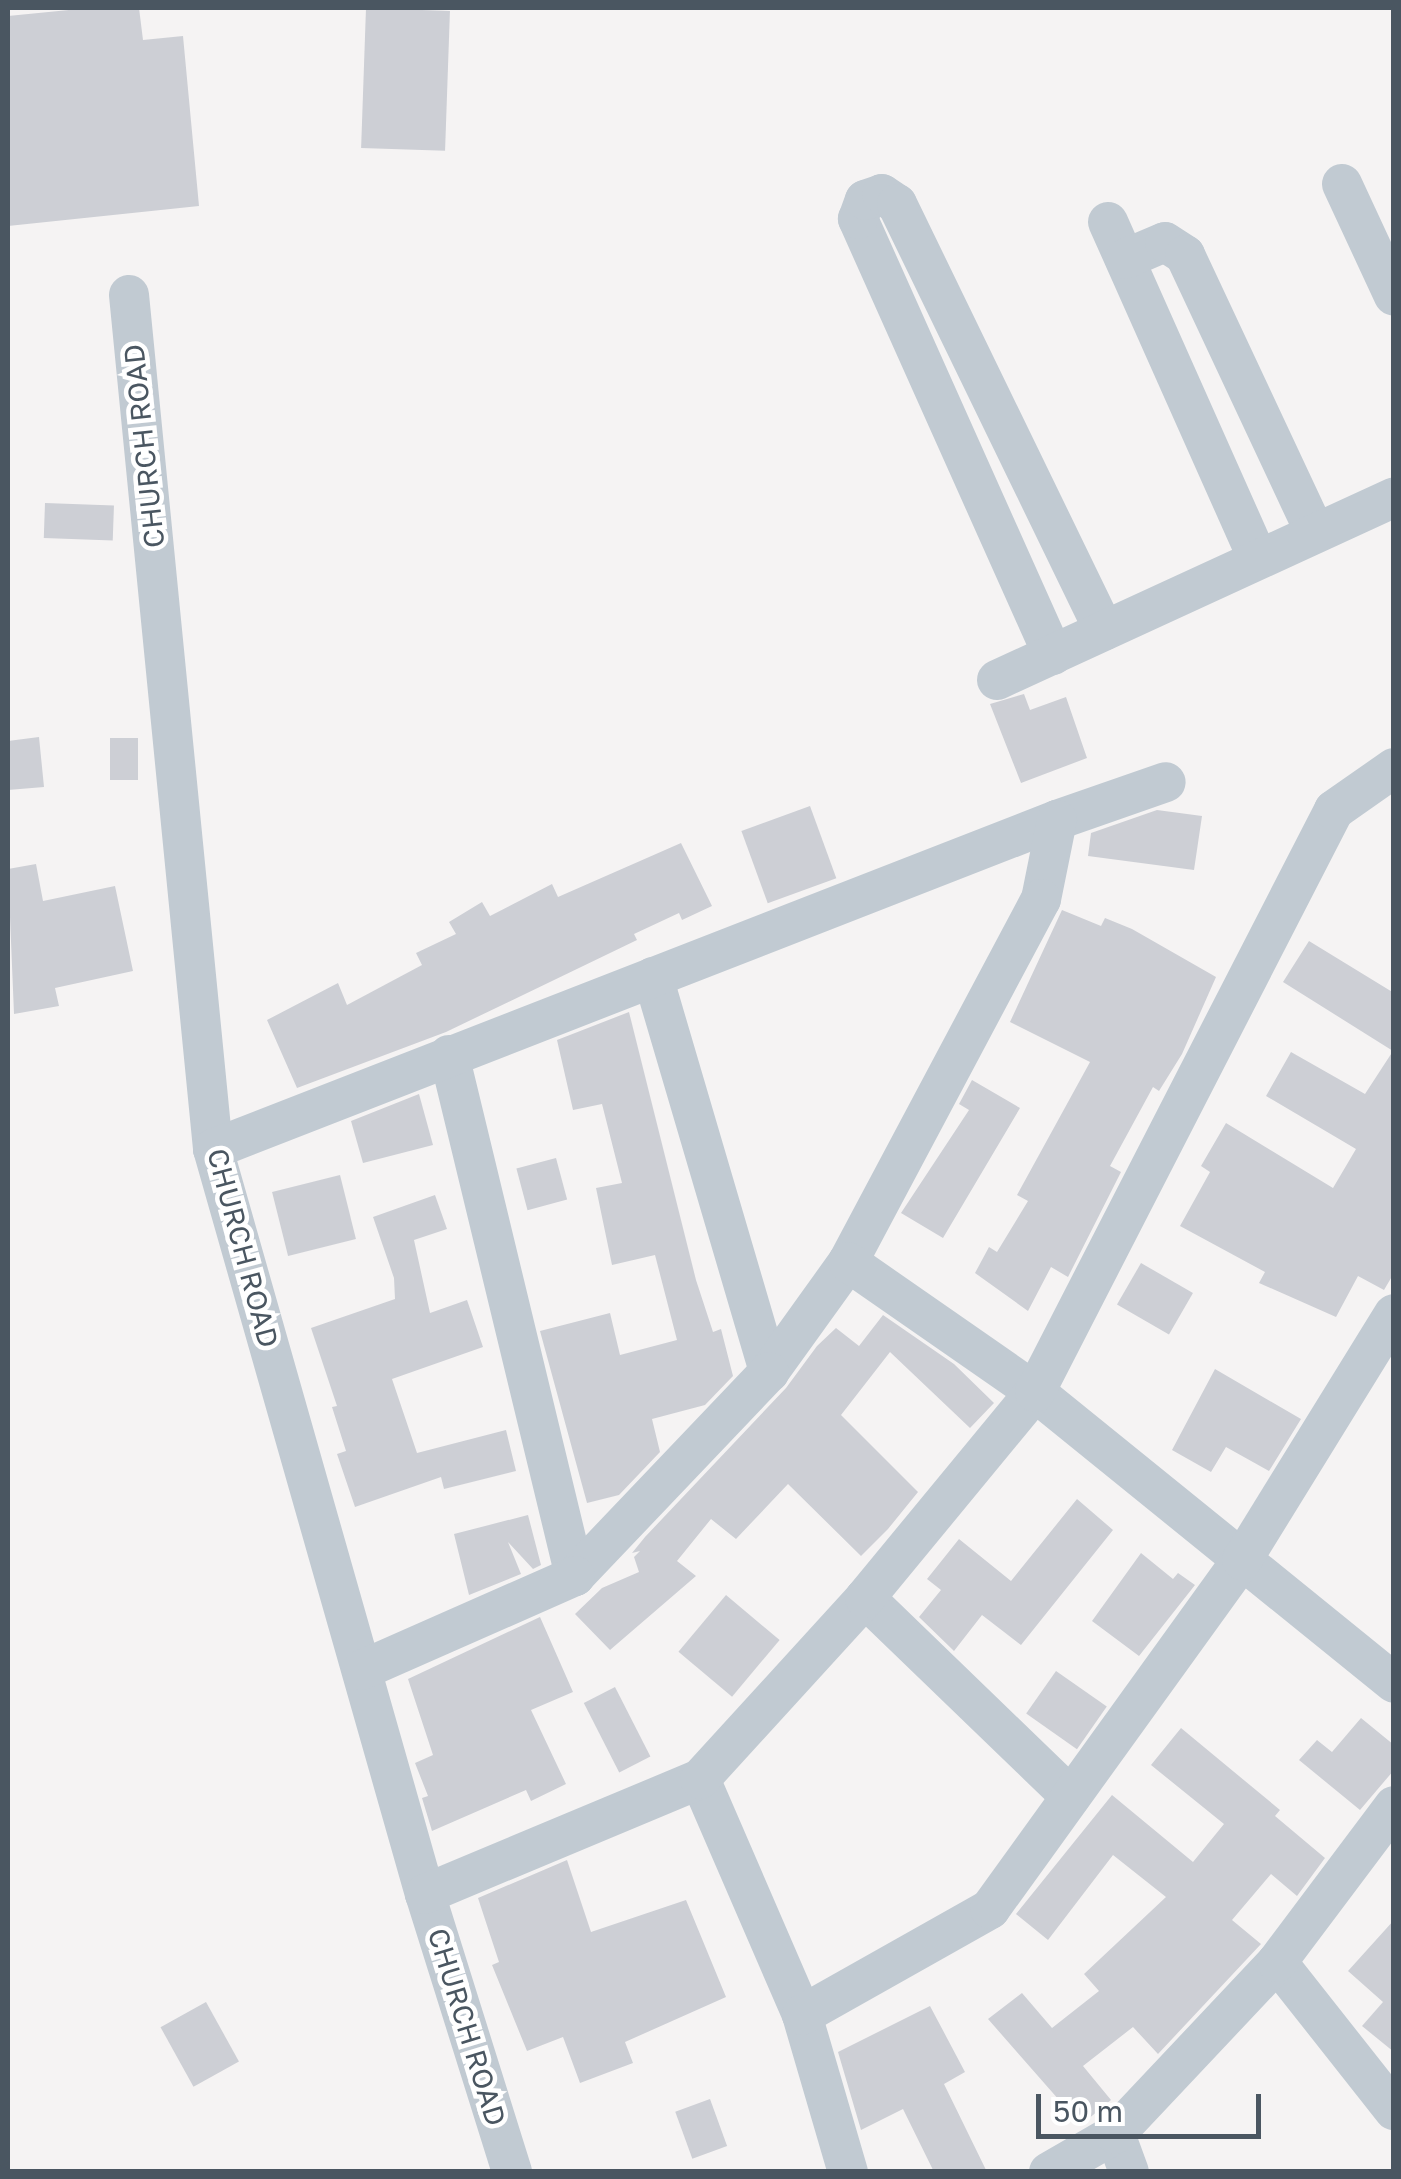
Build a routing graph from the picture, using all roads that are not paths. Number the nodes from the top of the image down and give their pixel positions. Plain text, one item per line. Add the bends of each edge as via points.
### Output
1 (1342, 184) dead end
2 (1108, 222) dead end
3 (1124, 260) junction
4 (129, 295) dead end
5 (1394, 296) edge
6 (1394, 496) edge
7 (1315, 532) junction
8 (1258, 558) junction
9 (1104, 630) junction
10 (1053, 655) junction
11 (997, 680) dead end
12 (1394, 768) edge
13 (1166, 782) dead end
14 (1057, 820) junction
15 (653, 978) junction
16 (449, 1056) junction
17 (212, 1149) junction
18 (848, 1262) junction
19 (1394, 1314) edge
20 (769, 1372) junction
21 (1035, 1392) junction
22 (1242, 1560) junction
23 (575, 1576) junction
24 (865, 1598) junction
25 (362, 1670) junction
26 (1394, 1683) edge
27 (700, 1779) junction
28 (1071, 1797) junction
29 (1394, 1806) edge
30 (425, 1894) junction
31 (1277, 1962) junction
32 (802, 2015) junction
33 (1394, 2110) edge
34 (1122, 2153) edge
35 (512, 2172) edge
36 (848, 2172) edge
37 (1049, 2172) edge

1 - 5 street
2 - 3 street
3 - 7 street via 1164,242 1185,255
3 - 8 street
4 - 17 street, CHURCH ROAD
6 - 7 street
7 - 8 street
8 - 9 street
9 - 10 street
9 - 10 street via 898,204 882,194 865,200 858,219
10 - 11 street
12 - 21 street via 1334,810
13 - 14 street
14 - 15 street
14 - 18 street via 1041,899
15 - 16 street
15 - 20 street
16 - 17 street
16 - 23 street
17 - 25 street, CHURCH ROAD
18 - 20 street
18 - 21 street
19 - 22 street
20 - 23 street
21 - 22 street
21 - 24 street
22 - 26 street
22 - 28 street
23 - 25 street
24 - 27 street
24 - 28 street
25 - 30 street, CHURCH ROAD
27 - 30 street
27 - 32 street
28 - 32 street via 990,1909
29 - 31 street
30 - 35 street, CHURCH ROAD
31 - 33 street
31 - 34 street
32 - 36 street
34 - 37 street

